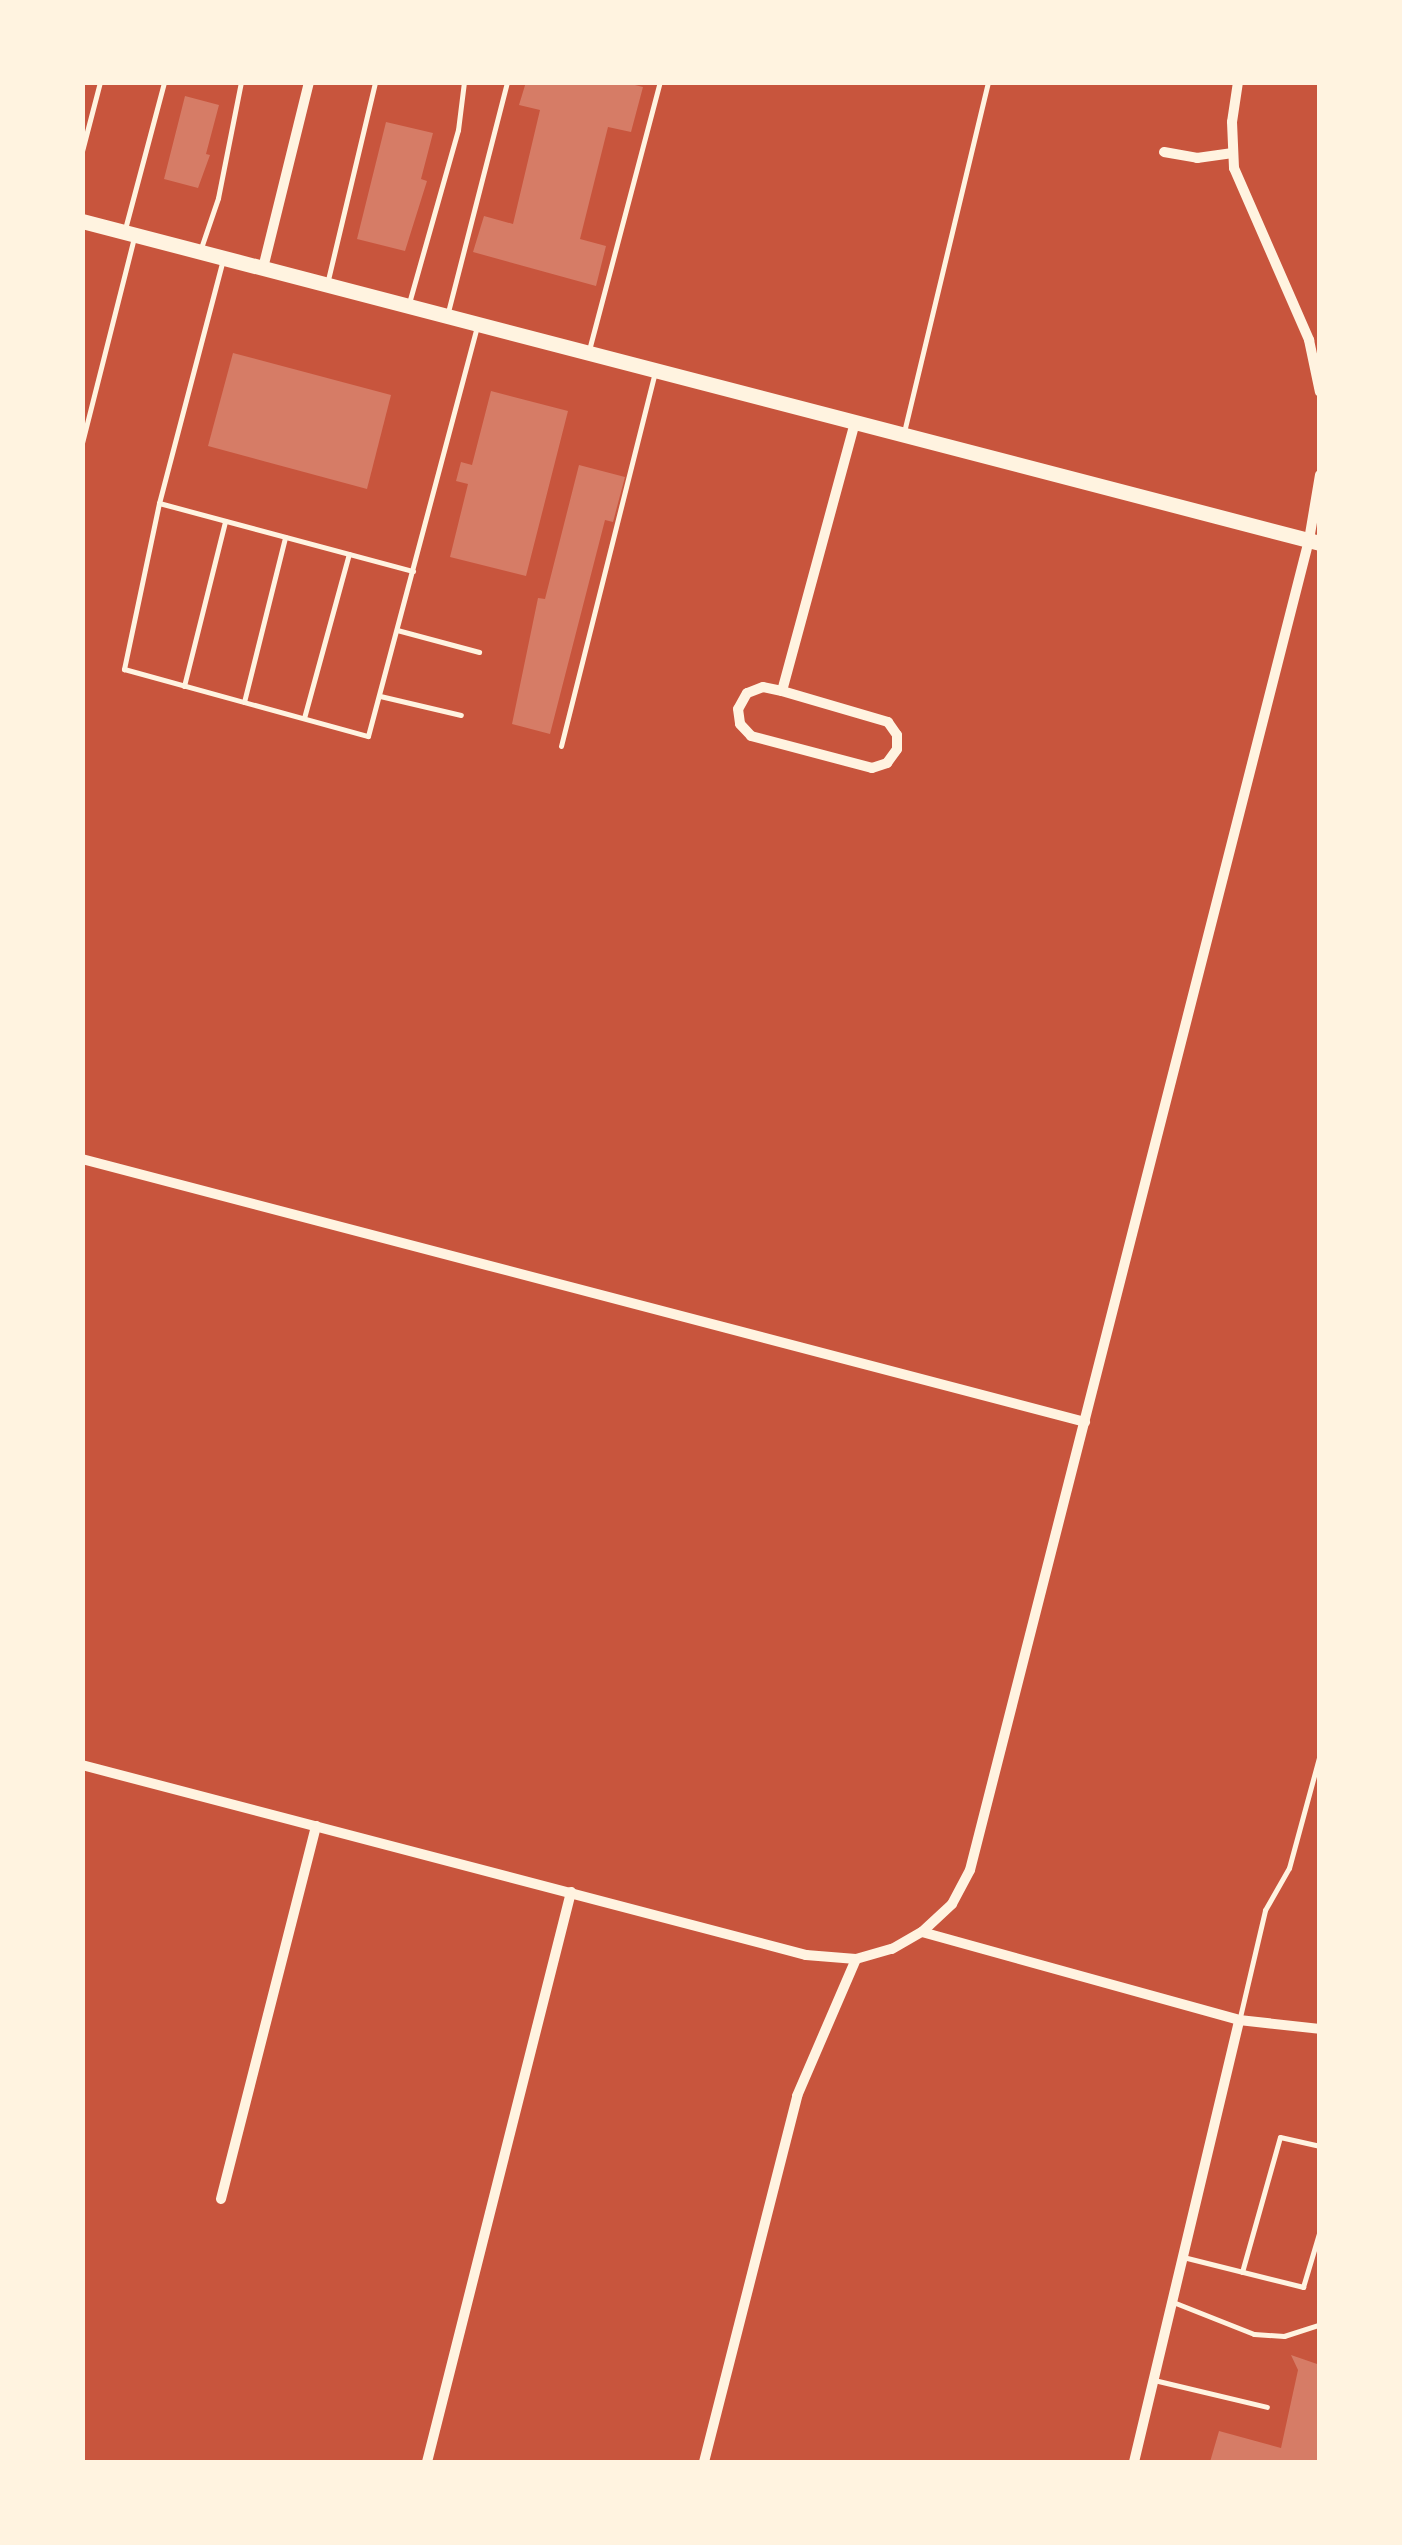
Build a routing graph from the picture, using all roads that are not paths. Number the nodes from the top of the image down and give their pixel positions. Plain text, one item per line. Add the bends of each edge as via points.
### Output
1 (100, 82) edge
2 (164, 82) edge
3 (242, 82) edge
4 (309, 82) edge
5 (375, 82) edge
6 (464, 82) edge
7 (507, 82) edge
8 (660, 82) edge
9 (988, 82) edge
10 (1238, 82) edge
11 (82, 150) edge
12 (1164, 152) dead end
13 (1233, 153) junction
14 (82, 221) edge
15 (129, 233) junction
16 (200, 251) junction
17 (224, 258) junction
18 (263, 268) junction
19 (326, 284) junction
20 (408, 306) junction
21 (447, 316) junction
22 (478, 324) junction
23 (588, 352) junction
24 (656, 370) junction
25 (1320, 392) edge
26 (854, 422) junction
27 (903, 434) junction
28 (82, 443) edge
29 (1320, 475) edge
30 (159, 504) junction
31 (225, 521) junction
32 (285, 537) junction
33 (1314, 542) edge
34 (349, 554) junction
35 (412, 571) junction
36 (396, 630) junction
37 (479, 652) dead end
38 (184, 686) junction
39 (782, 691) junction
40 (380, 696) junction
41 (244, 702) junction
42 (461, 715) dead end
43 (304, 718) junction
44 (561, 746) dead end
45 (82, 1158) edge
46 (1085, 1422) junction
47 (1320, 1754) edge
48 (82, 1765) edge
49 (316, 1826) junction
50 (571, 1892) junction
51 (922, 1932) junction
52 (856, 1959) junction
53 (1239, 2020) junction
54 (1320, 2029) edge
55 (1320, 2146) edge
56 (221, 2199) dead end
57 (1320, 2230) edge
58 (1183, 2256) junction
59 (1242, 2272) junction
60 (1173, 2302) junction
61 (1320, 2324) edge
62 (1154, 2380) junction
63 (1267, 2407) dead end
64 (427, 2462) edge
65 (704, 2462) edge
66 (1134, 2462) edge

1 - 11 lane
2 - 15 lane
3 - 16 lane
4 - 18 street
5 - 19 lane
6 - 20 lane via 458,130
7 - 21 lane
8 - 23 lane
9 - 27 lane
10 - 13 street
12 - 13 street via 1197,158
13 - 25 street via 1248,208 1310,340
14 - 15 main road
15 - 16 main road
15 - 28 lane
16 - 17 main road
17 - 18 main road
17 - 30 lane
18 - 19 main road
19 - 20 main road
20 - 21 main road
21 - 22 main road
22 - 23 main road
22 - 35 lane
23 - 24 main road
24 - 26 main road
24 - 44 lane
26 - 27 main road
26 - 39 street
27 - 33 main road
29 - 33 street
30 - 31 lane
30 - 38 lane via 124,670
31 - 32 lane
31 - 38 lane
32 - 34 lane
32 - 41 lane
33 - 46 street
34 - 35 lane
34 - 43 lane
35 - 36 lane
36 - 37 lane
36 - 40 lane
38 - 41 lane
39 - 39 street via 888,722 897,749 888,763 872,768 751,736 738,710 747,693 764,687
40 - 42 lane
40 - 43 lane via 368,736
41 - 43 lane
45 - 46 street
46 - 51 street via 970,1870 952,1904
47 - 53 lane via 1289,1868 1265,1910
48 - 49 street
49 - 50 street
49 - 56 street
50 - 52 street via 806,1955
50 - 64 street
51 - 52 street
51 - 53 street
52 - 65 street via 796,2096
53 - 54 street
53 - 58 street
55 - 59 lane via 1280,2137
57 - 59 lane via 1303,2287
58 - 59 lane
58 - 60 street
60 - 61 lane via 1254,2334 1284,2336
60 - 62 street
62 - 63 lane
62 - 66 street

